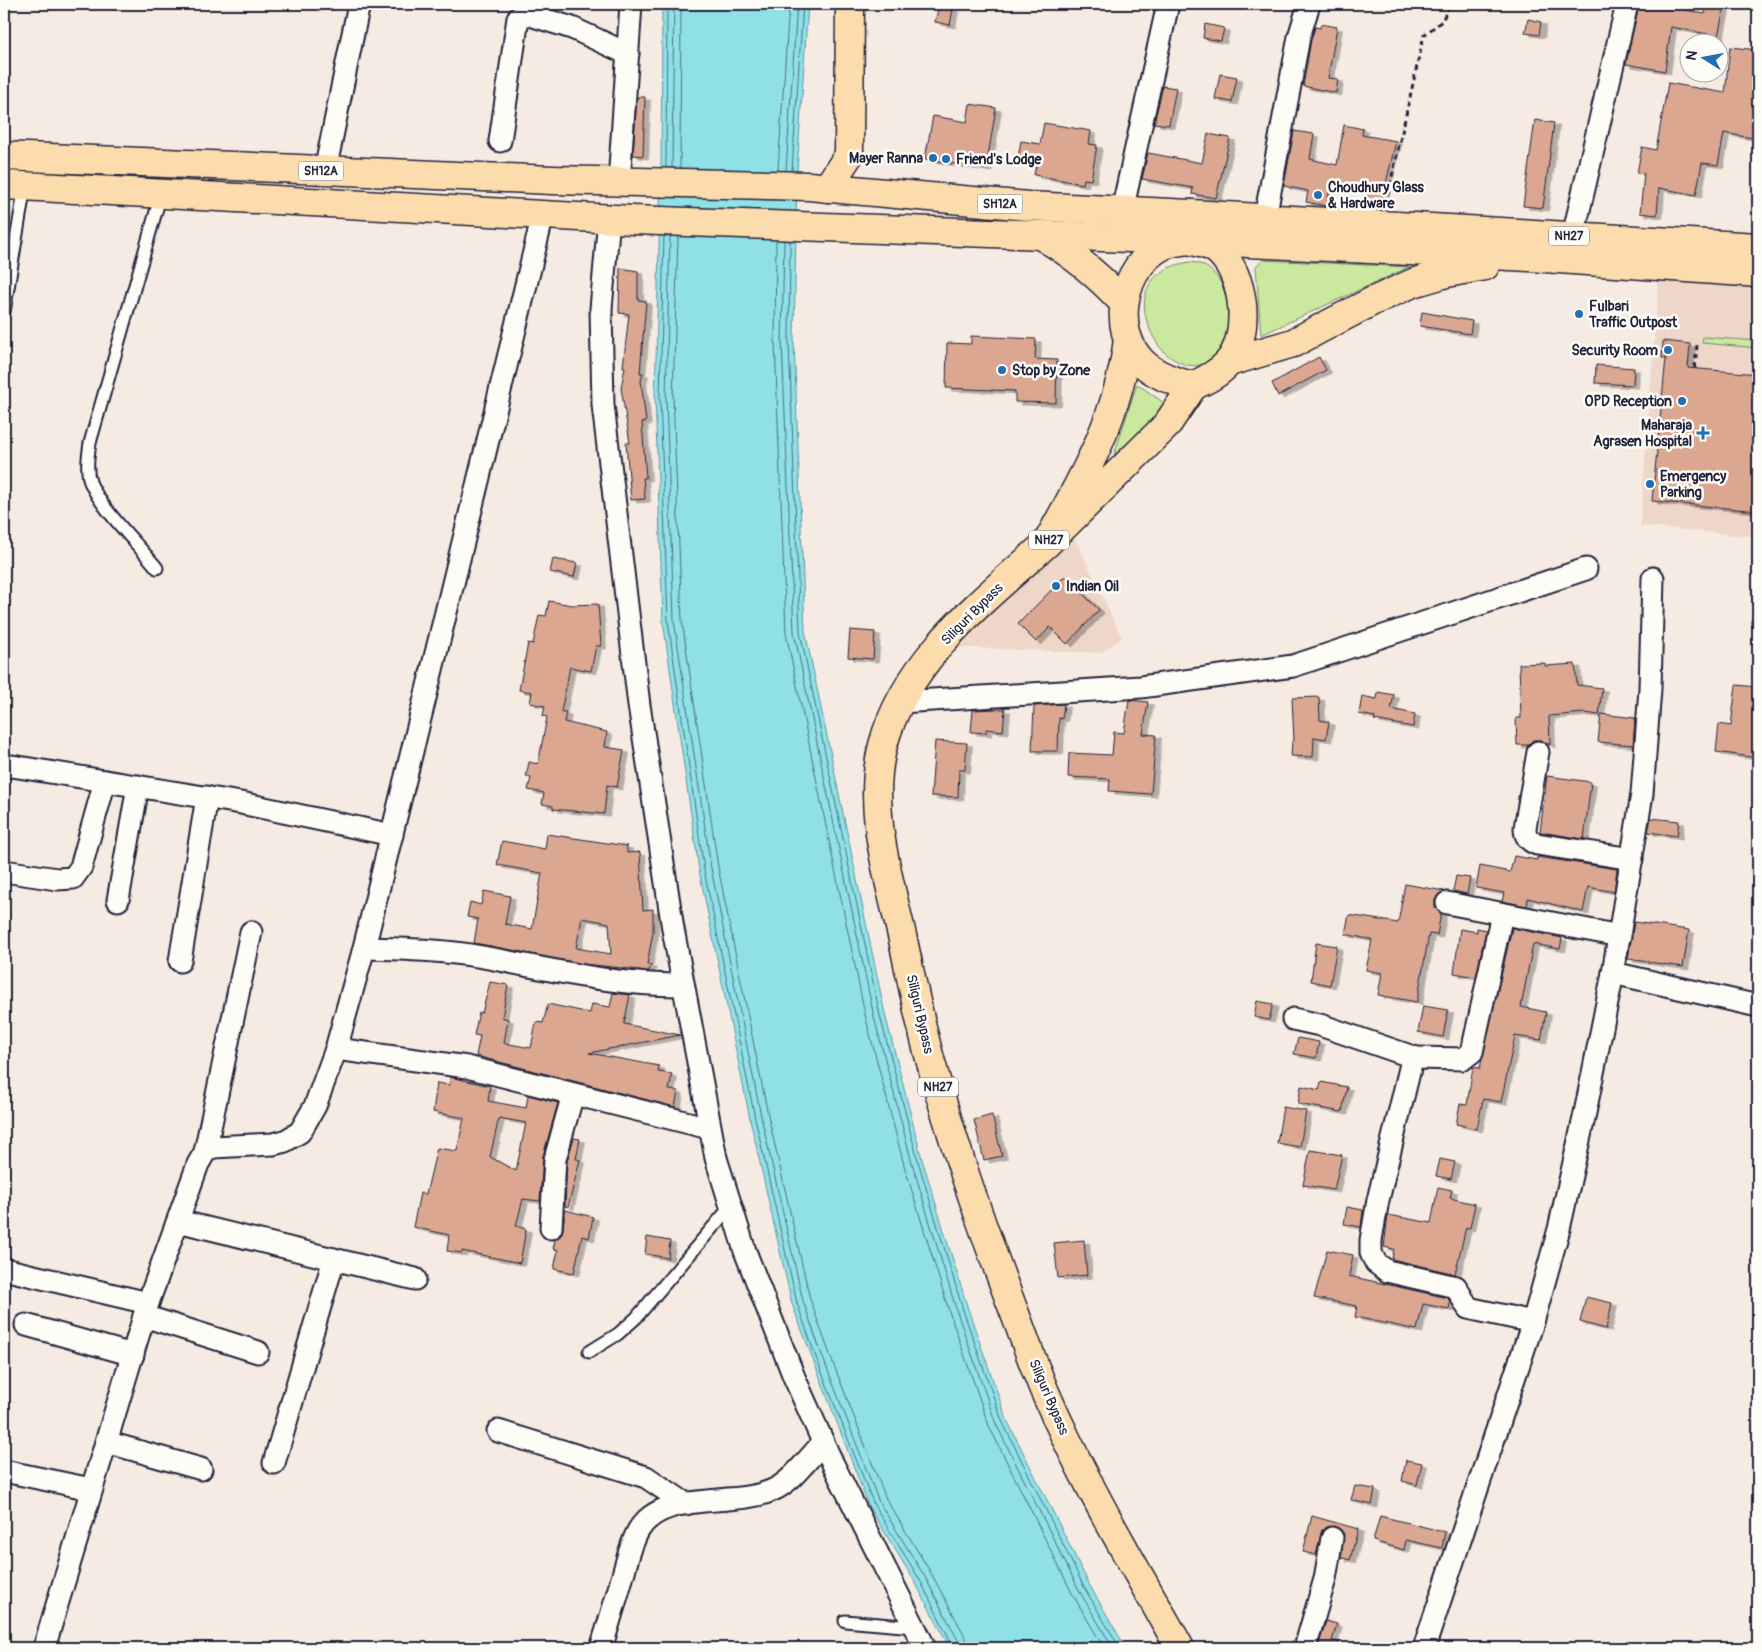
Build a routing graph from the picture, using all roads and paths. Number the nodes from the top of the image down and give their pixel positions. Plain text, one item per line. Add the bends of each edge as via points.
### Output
1 (358, 4) edge
2 (631, 4) edge
3 (850, 4) edge
4 (1168, 4) edge
5 (1309, 4) edge
6 (1450, 4) edge
7 (1627, 4) edge
8 (628, 54) junction
9 (500, 141) dead end
10 (849, 155) junction
11 (4, 156) edge
12 (325, 171) junction
13 (628, 183) junction
14 (14, 185) edge
15 (818, 187) junction
16 (876, 190) junction
17 (162, 192) junction
18 (1122, 211) junction
19 (543, 215) junction
20 (1265, 218) junction
21 (621, 219) junction
22 (1381, 226) junction
23 (1190, 227) junction
24 (1036, 233) junction
25 (1572, 236) junction
26 (1758, 247) edge
27 (1530, 257) junction
28 (1758, 273) edge
29 (1124, 303) junction
30 (4, 312) edge
31 (1128, 339) junction
32 (1697, 345) dead end
33 (1229, 362) junction
34 (1695, 368) dead end
35 (1193, 386) junction
36 (1047, 542) junction
37 (158, 568) dead end
38 (1586, 569) dead end
39 (1653, 578) dead end
40 (900, 702) junction
41 (1538, 752) dead end
42 (4, 766) edge
43 (105, 781) junction
44 (138, 786) junction
45 (207, 797) junction
46 (392, 835) junction
47 (1632, 859) junction
48 (4, 871) edge
49 (118, 900) dead end
50 (1447, 903) dead end
51 (1502, 914) junction
52 (251, 932) dead end
53 (1620, 936) junction
54 (364, 948) junction
55 (180, 961) dead end
56 (1613, 973) junction
57 (683, 984) junction
58 (1758, 1006) edge
59 (1293, 1019) dead end
60 (336, 1049) junction
61 (1416, 1058) junction
62 (573, 1094) junction
63 (709, 1128) junction
64 (205, 1152) junction
65 (730, 1207) junction
66 (178, 1222) junction
67 (551, 1228) dead end
68 (334, 1259) junction
69 (4, 1269) edge
70 (415, 1279) dead end
71 (146, 1309) junction
72 (1533, 1322) junction
73 (26, 1326) dead end
74 (258, 1352) dead end
75 (589, 1352) dead end
76 (133, 1355) junction
77 (498, 1431) dead end
78 (106, 1442) junction
79 (823, 1443) junction
80 (274, 1463) dead end
81 (201, 1469) dead end
82 (4, 1471) edge
83 (91, 1489) junction
84 (686, 1504) junction
85 (1332, 1538) dead end
86 (845, 1621) dead end
87 (914, 1627) junction
88 (44, 1648) edge
89 (601, 1648) edge
90 (925, 1648) edge
91 (1180, 1648) edge
92 (1305, 1648) edge
93 (1424, 1648) edge

1 - 12 street
2 - 8 street
3 - 10 main road
4 - 18 street
5 - 20 street
6 - 22 path via 1442,22 1424,35
7 - 25 street
8 - 9 street via 572,28 524,13 518,18
8 - 13 street
10 - 15 main road
10 - 16 main road
11 - 12 main road, SH12A
12 - 13 main road, SH12A
13 - 15 main road, SH12A
14 - 17 main road, SH12A
14 - 30 lane
15 - 16 main road, SH12A
16 - 18 main road, SH12A via 942,199
17 - 19 main road, SH12A
17 - 37 lane via 90,443 88,469 90,481 100,499
18 - 23 main road, SH12A
19 - 21 main road, SH12A
19 - 46 street
20 - 22 main road, NH27
20 - 23 main road, NH27
21 - 24 main road, SH12A
21 - 57 street via 601,309 603,405 639,705
22 - 25 main road, NH27
23 - 24 main road, SH12A
23 - 27 main road, NH27
23 - 29 main road, NH27 via 1150,256 1133,278
23 - 33 main road, NH27 via 1204,244 1216,250 1227,262 1242,297 1238,340
24 - 29 main road, SH12A via 1062,247
25 - 26 main road, NH27
27 - 28 main road, NH27
27 - 33 main road, NH27 via 1413,283 1293,343
29 - 31 main road, NH27
31 - 35 main road, NH27 via 1142,362 1152,370
31 - 36 main road, NH27 via 1113,407 1093,459
32 - 34 path
33 - 35 main road, NH27 via 1210,378
35 - 36 main road, NH27 via 1166,426
36 - 40 main road, Siliguri Bypass / NH27 via 973,610 914,677
38 - 40 street via 1293,666 1141,687
39 - 47 street via 1646,758
40 - 91 main road, Siliguri Bypass / NH27 via 883,746 877,786 879,819 922,1025 951,1132 979,1217 1045,1392 1100,1504
41 - 47 street via 1525,828 1530,841
42 - 43 street
43 - 44 street
43 - 48 street via 81,866 73,878 57,879
44 - 45 street
44 - 49 street
45 - 46 street
45 - 55 street
46 - 54 street
47 - 53 street
50 - 51 street
51 - 53 street
51 - 61 street via 1472,1052 1463,1059
52 - 64 street
53 - 56 street
54 - 57 street via 480,957 648,986
54 - 60 street
56 - 58 street
56 - 72 street via 1560,1229
57 - 63 street
59 - 61 street
60 - 62 street via 467,1067
60 - 64 street via 315,1106 300,1132 273,1144 221,1146
61 - 72 street via 1411,1064 1378,1200 1371,1240 1372,1258 1387,1271 1456,1287 1468,1308
62 - 63 street
62 - 67 street via 555,1159
63 - 65 street
64 - 66 street
65 - 75 lane via 636,1318
65 - 79 street via 794,1378
66 - 68 street
66 - 71 street
68 - 70 street
68 - 80 street
69 - 71 street
71 - 74 street
71 - 76 street
72 - 93 street
73 - 76 street
76 - 78 street
77 - 84 street via 646,1477
78 - 81 street
78 - 83 street
79 - 84 street via 773,1490 736,1499
79 - 87 street
82 - 83 street
83 - 88 street
84 - 89 street via 666,1508 639,1530
85 - 92 street via 1325,1579
86 - 87 lane
87 - 90 street

